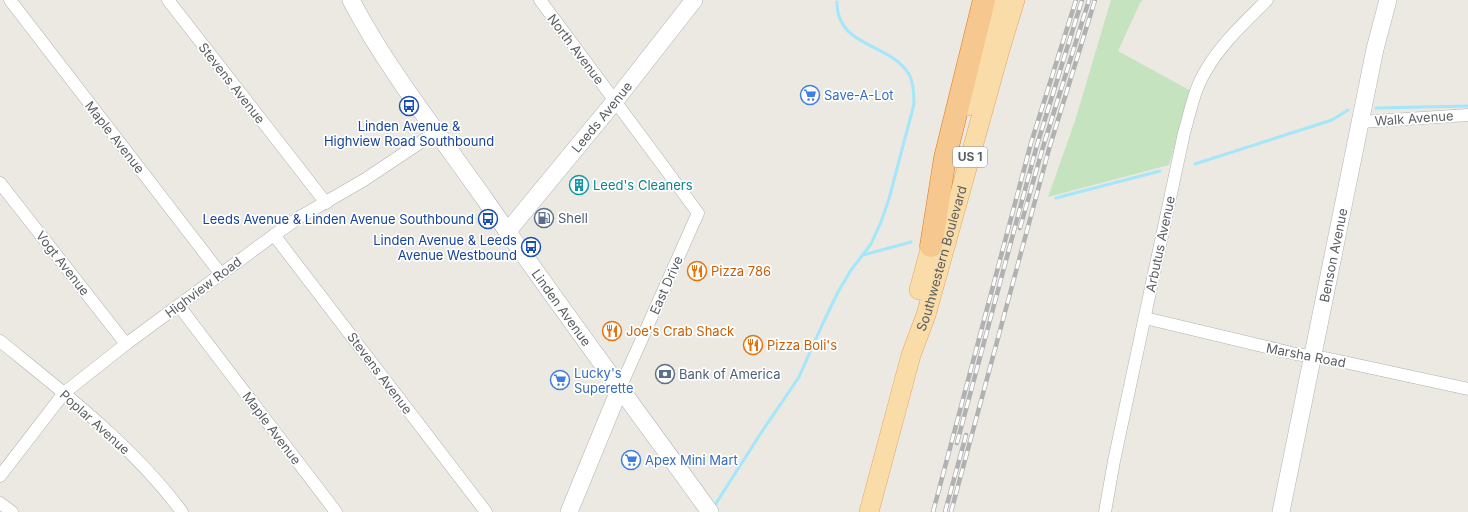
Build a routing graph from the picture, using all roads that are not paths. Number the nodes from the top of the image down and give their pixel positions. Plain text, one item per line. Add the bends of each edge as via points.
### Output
1 (8, 0) edge
2 (168, 0) edge
3 (350, 0) edge
4 (540, 0) edge
5 (694, 0) edge
6 (984, 0) edge
7 (998, 0) edge
8 (1016, 0) edge
9 (1267, 0) edge
10 (1388, 0) edge
11 (0, 6) edge
12 (615, 101) junction
13 (1468, 115) edge
14 (1360, 122) junction
15 (436, 132) junction
16 (0, 182) edge
17 (326, 203) junction
18 (698, 213) joint
19 (507, 232) junction
20 (274, 234) junction
21 (931, 246) junction
22 (220, 273) junction
23 (179, 306) junction
24 (1144, 318) junction
25 (0, 341) edge
26 (126, 344) junction
27 (911, 355) junction
28 (1312, 357) junction
29 (620, 388) junction
30 (1468, 389) edge
31 (64, 393) junction
32 (0, 476) edge
33 (0, 503) edge
34 (707, 507) edge
35 (12, 512) edge
36 (182, 512) edge
37 (336, 512) edge
38 (486, 512) edge
39 (569, 512) edge
40 (869, 512) edge
41 (1105, 512) edge
42 (1281, 512) edge

1 - 11 street
1 - 22 street, Maple Avenue
2 - 17 street, Stevens Avenue
3 - 15 street, Linden Avenue via 378,48
4 - 12 street, North Avenue
5 - 12 street, Leeds Avenue
6 - 21 highway via 945,158
7 - 21 main road, Southwestern Boulevard / US 1
8 - 27 main road, Southwestern Boulevard / US 1 via 926,315
9 - 24 street, Arbutus Avenue via 1219,52 1200,82 1184,133
10 - 14 street, Benson Avenue
12 - 18 street, North Avenue
12 - 19 street, Leeds Avenue
13 - 14 street, Walk Avenue
14 - 28 street, Benson Avenue
15 - 17 street, Highview Road
15 - 19 street, Linden Avenue
16 - 26 street, Vogt Avenue
17 - 20 street, Highview Road
18 - 29 street, East Drive
19 - 29 street, Linden Avenue
20 - 22 street, Highview Road
20 - 38 street, Stevens Avenue
21 - 27 main road, Southwestern Boulevard / US 1 via 916,303
22 - 23 street, Highview Road
23 - 26 street, Highview Road
23 - 37 street, Maple Avenue
24 - 28 street, Marsha Road
24 - 41 street, Arbutus Avenue
25 - 31 street, Poplar Avenue
26 - 31 street, Highview Road
27 - 40 main road, Southwestern Boulevard / US 1
28 - 30 street, Marsha Road
28 - 42 street, Benson Avenue
29 - 34 street, Linden Avenue
29 - 39 street, East Drive
31 - 32 street, Highview Road
31 - 36 street, Poplar Avenue via 150,474
33 - 35 street

